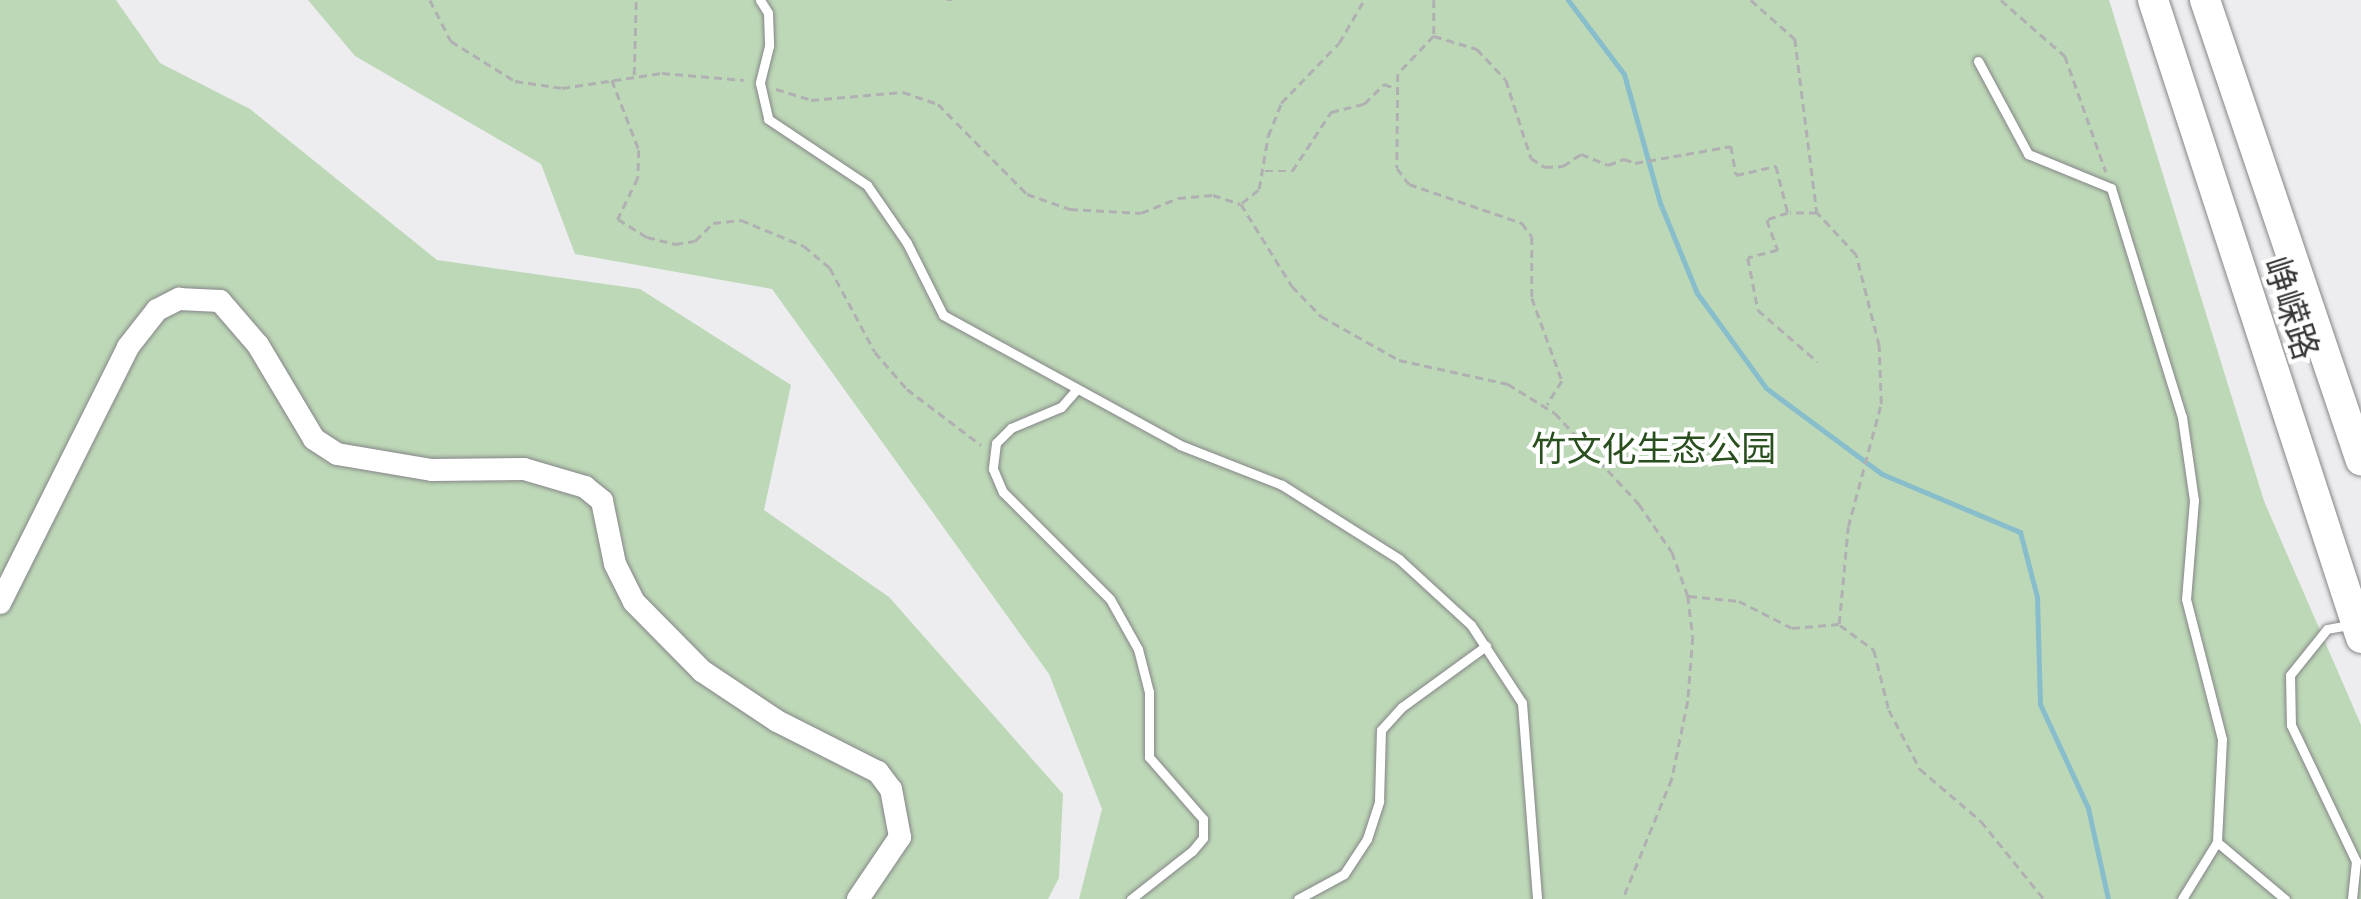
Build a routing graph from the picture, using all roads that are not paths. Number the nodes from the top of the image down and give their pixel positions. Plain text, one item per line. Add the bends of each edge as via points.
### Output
1 (760, 0) edge
2 (2153, 0) edge
3 (2205, 0) edge
4 (1978, 61) dead end
5 (1076, 390) junction
6 (2361, 460) edge
7 (0, 603) edge
8 (2358, 631) edge
9 (1486, 646) junction
10 (2217, 842) junction
11 (858, 899) edge
12 (1130, 899) edge
13 (1298, 899) edge
14 (1537, 899) edge
15 (2182, 899) edge
16 (2284, 899) edge
17 (2352, 899) edge

1 - 5 lane via 770,46 760,83 768,119 853,174 890,213 943,315
2 - 8 main road, 峥嵘路
3 - 6 main road, 峥嵘路
4 - 10 lane via 2028,154 2111,188 2182,417 2194,500 2186,599 2222,739
5 - 9 lane via 1180,445 1282,485 1338,519 1442,596
5 - 12 lane via 1062,408 1011,428 994,454 1003,492 1095,578 1126,628 1148,692 1149,758 1203,819 1202,838 1192,852
7 - 11 street via 128,347 158,310 179,299 220,301 258,345 314,439 338,454 400,467 524,469 571,481 602,501 615,564 634,602 702,672 777,721 878,772 892,789 900,837
8 - 17 lane via 2328,629 2290,675 2291,725 2356,861
9 - 13 lane via 1402,707 1382,730 1379,801 1367,839 1344,874
9 - 14 lane via 1522,703
10 - 15 lane
10 - 16 lane

